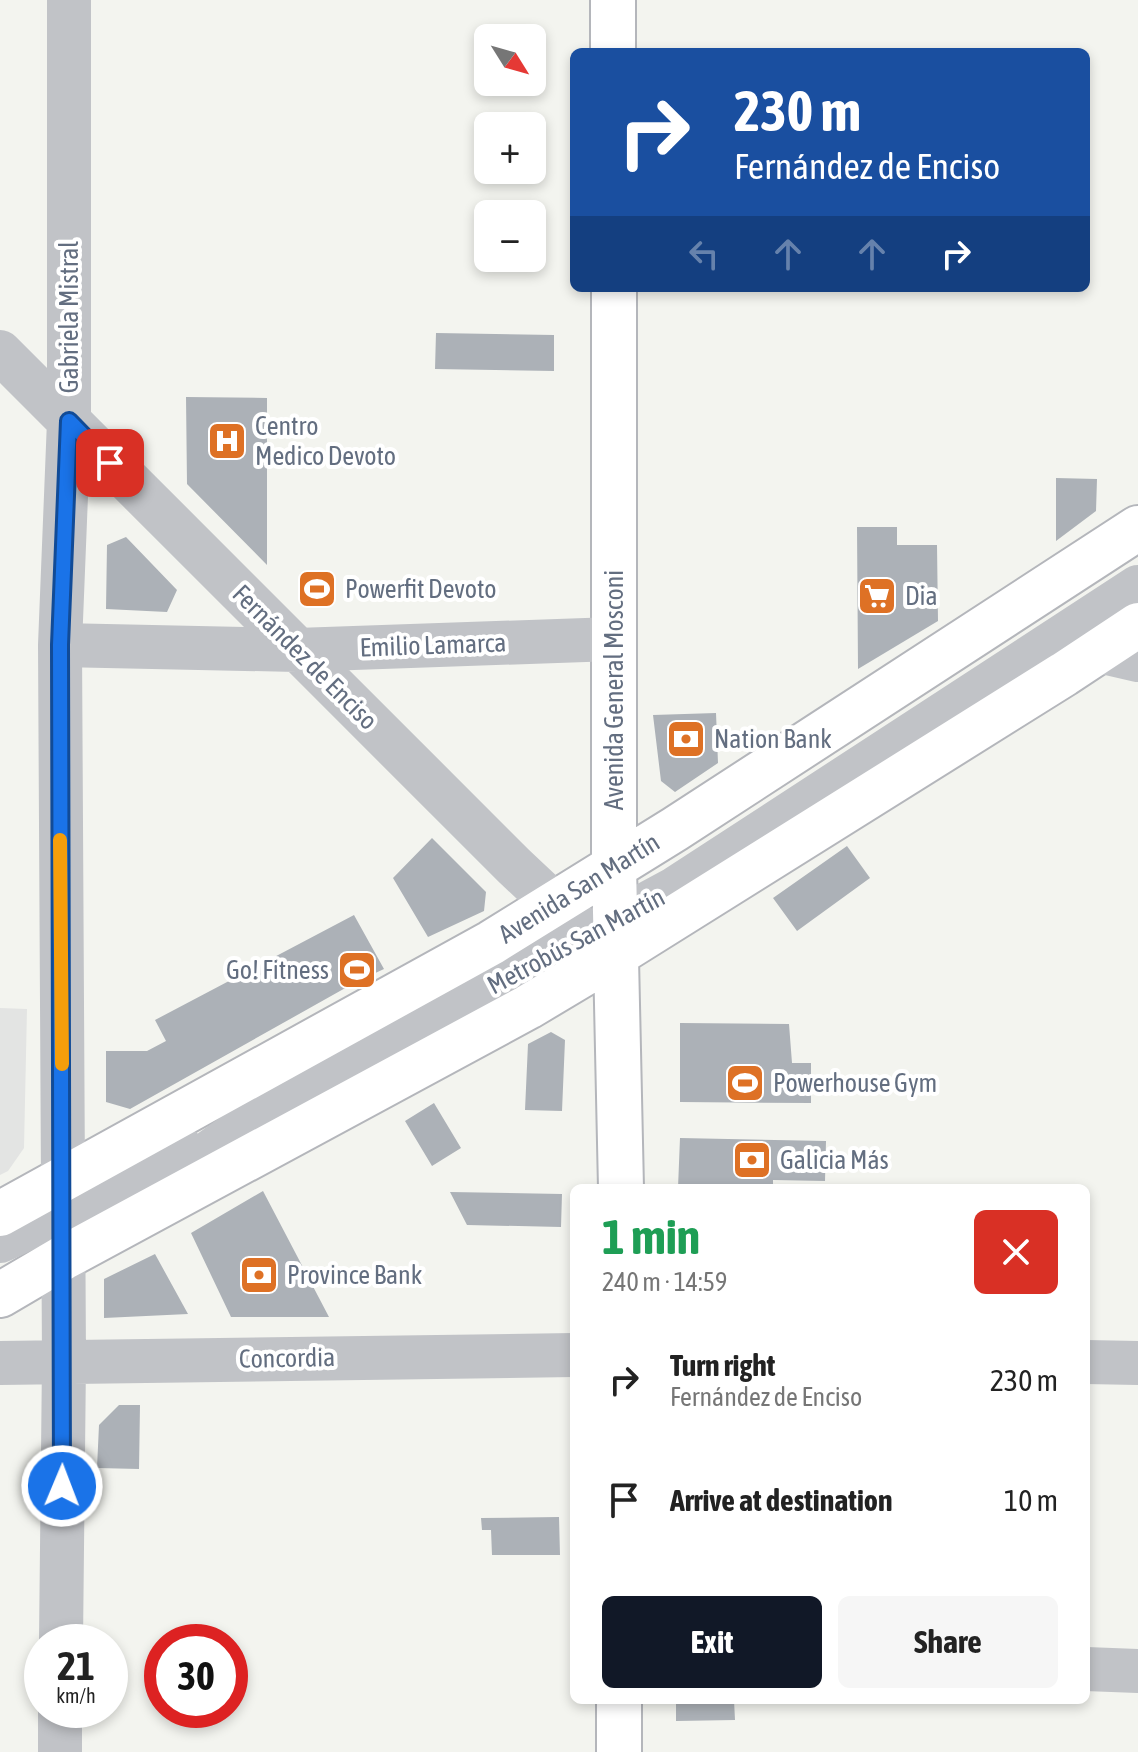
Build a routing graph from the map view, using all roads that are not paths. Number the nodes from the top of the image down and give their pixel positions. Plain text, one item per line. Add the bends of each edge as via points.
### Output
1 (69, 0) edge
2 (613, 0) edge
3 (613, 48) edge
4 (614, 292) edge
5 (0, 352) edge
6 (69, 421) junction
7 (1138, 528) edge
8 (1138, 559) edge
9 (1138, 587) edge
10 (1138, 625) edge
11 (614, 639) junction
12 (60, 645) junction
13 (297, 650) junction
14 (1118, 656) edge
15 (596, 915) junction
16 (621, 1184) edge
17 (0, 1214) edge
18 (63, 1221) junction
19 (0, 1241) edge
20 (0, 1270) edge
21 (0, 1295) edge
22 (570, 1355) edge
23 (64, 1360) junction
24 (1090, 1362) edge
25 (0, 1363) edge
26 (1138, 1363) edge
27 (61, 1624) edge
28 (1090, 1669) edge
29 (1138, 1671) edge
30 (619, 1704) edge
31 (60, 1728) edge
32 (60, 1752) edge
33 (619, 1752) edge

1 - 6 street, Gabriela Mistral
2 - 3 main road
4 - 11 main road, Avenida General Mosconi
5 - 6 street, Fernández de Enciso
6 - 12 street, Gabriela Mistral
6 - 13 street, Fernández de Enciso
7 - 15 main road, Avenida San Martín via 675,829
8 - 15 street, Metrobús San Martín via 960,676 901,724
9 - 15 street, Metrobús San Martín via 676,888
10 - 14 main road, Avenida San Martín
11 - 13 street, Emilio Lamarca
11 - 15 main road, Avenida General Mosconi
12 - 13 street, Emilio Lamarca
12 - 18 street, Gabriela Mistral
13 - 15 street, Fernández de Enciso
14 - 15 main road, Avenida San Martín
15 - 16 main road, Avenida General Mosconi
15 - 18 street, Metrobús San Martín via 109,1176
15 - 18 main road, Avenida San Martín via 491,943
15 - 18 main road, Avenida San Martín via 517,1013
17 - 18 main road, Avenida San Martín
18 - 19 street, Metrobús San Martín
18 - 20 street, Metrobús San Martín
18 - 21 main road, Avenida San Martín
18 - 23 street, Gabriela Mistral
22 - 23 street, Concordia
23 - 25 street, Concordia
23 - 27 street, Gabriela Mistral
24 - 26 street
28 - 29 street
30 - 33 main road
31 - 32 street

